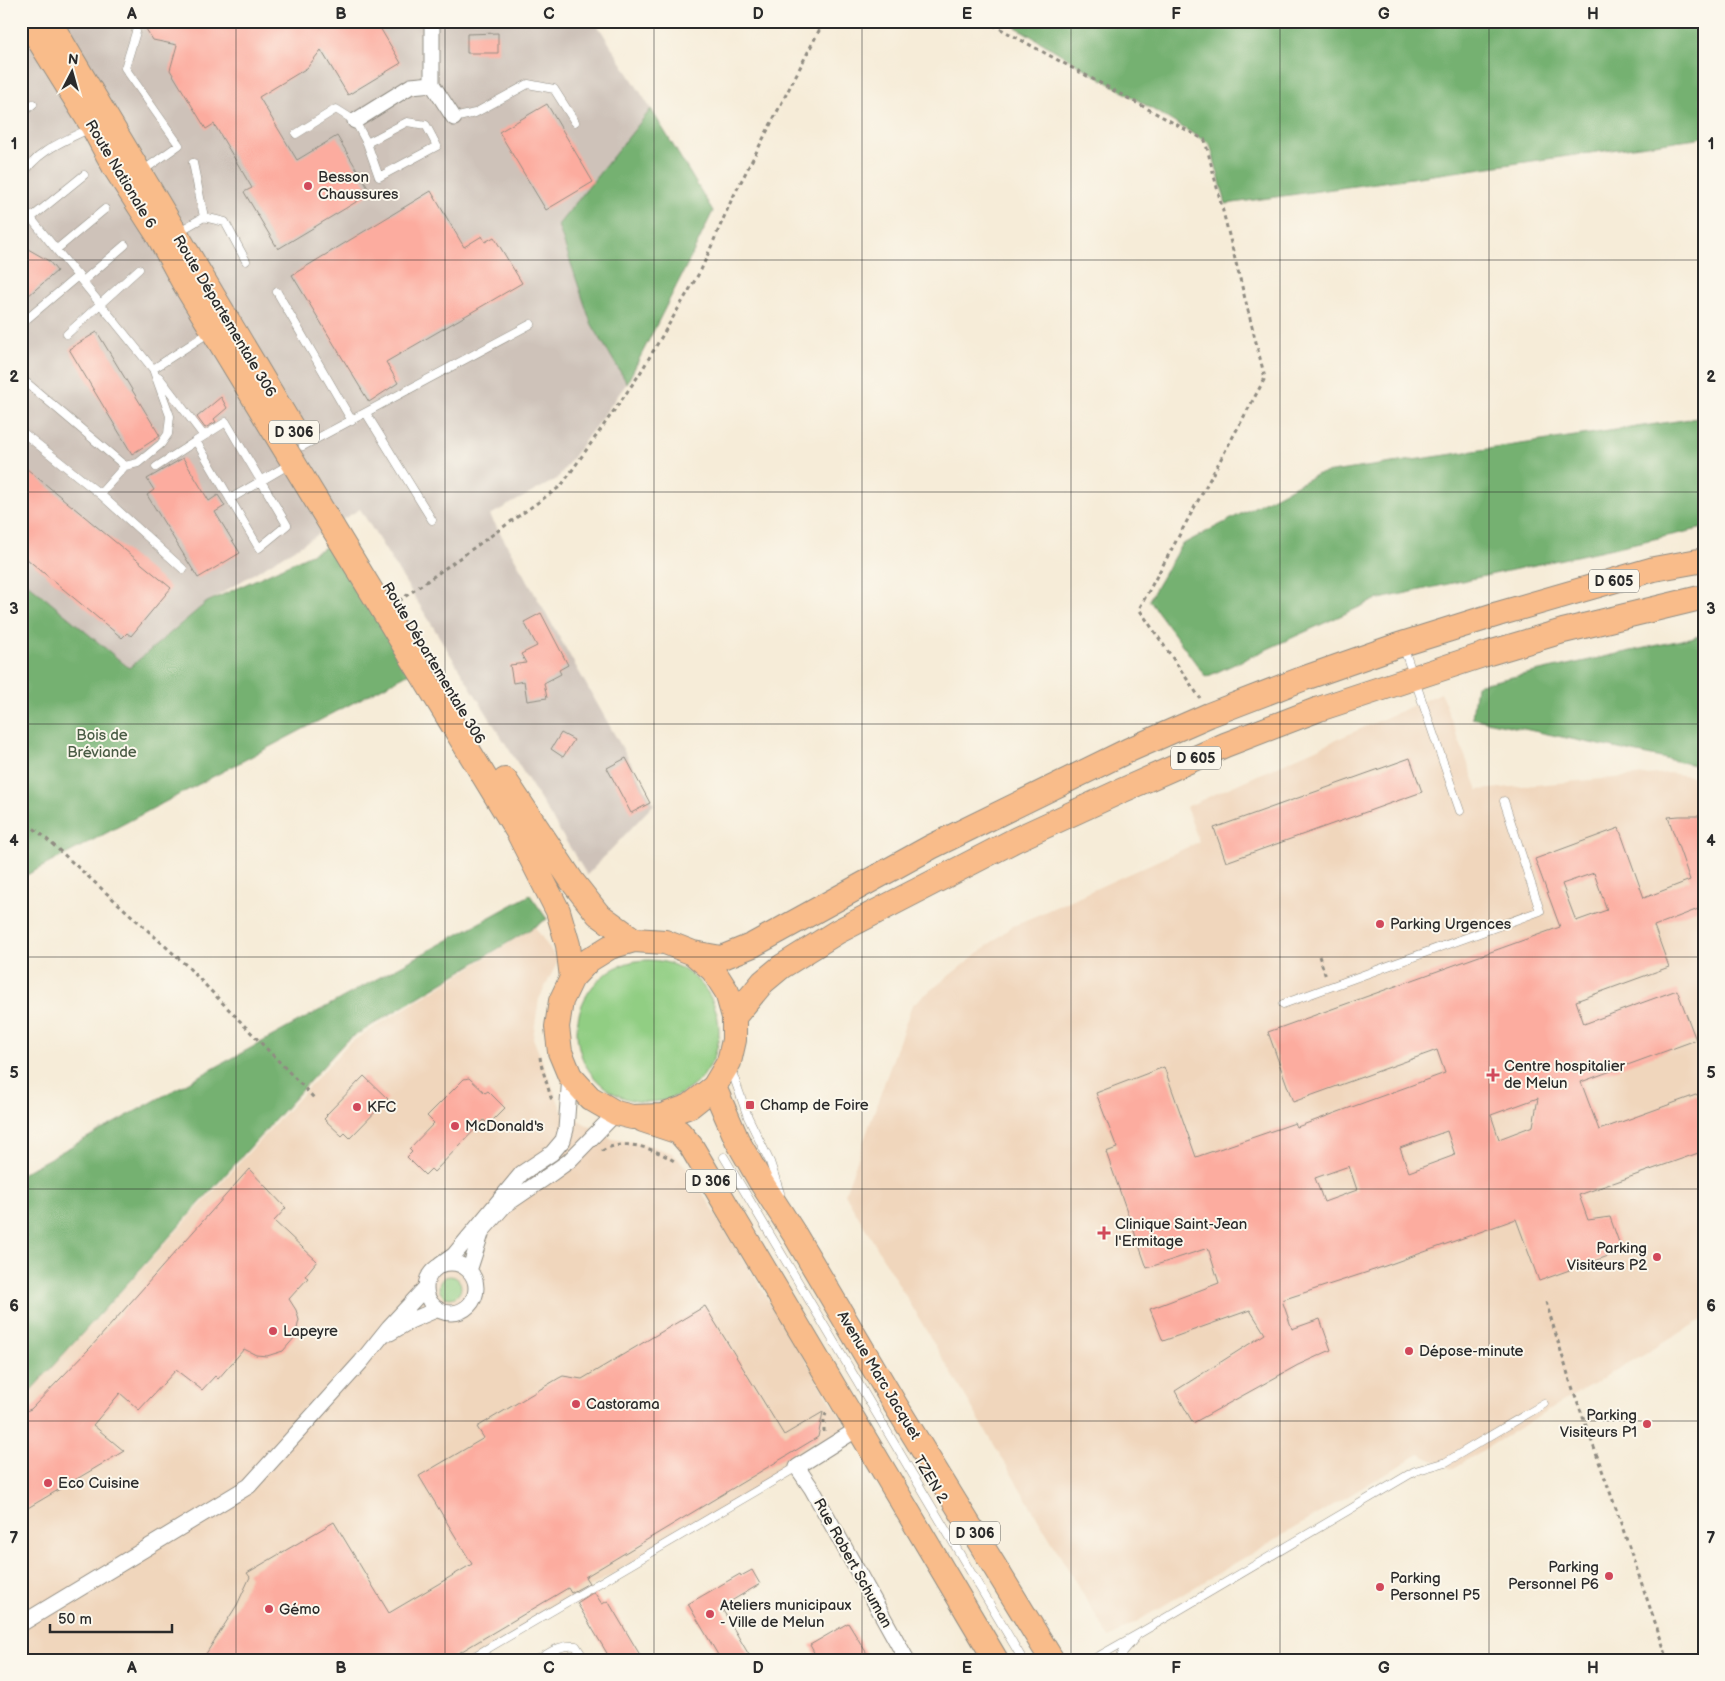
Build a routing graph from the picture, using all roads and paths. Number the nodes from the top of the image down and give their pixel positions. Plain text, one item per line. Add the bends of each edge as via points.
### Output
1 (432, 21) edge
2 (824, 21) edge
3 (986, 21) edge
4 (43, 30) edge
5 (136, 32) dead end
6 (432, 84) junction
7 (33, 104) dead end
8 (21, 114) edge
9 (454, 118) joint
10 (355, 121) junction
11 (575, 122) dead end
12 (100, 123) junction
13 (296, 134) dead end
14 (367, 143) junction
15 (193, 163) dead end
16 (24, 169) edge
17 (139, 173) junction
18 (84, 175) dead end
19 (21, 179) edge
20 (21, 206) edge
21 (105, 209) dead end
22 (204, 217) junction
23 (31, 218) junction
24 (167, 234) junction
25 (124, 245) dead end
26 (57, 249) junction
27 (246, 261) dead end
28 (139, 269) dead end
29 (81, 278) junction
30 (277, 292) dead end
31 (100, 303) junction
32 (21, 324) edge
33 (531, 324) dead end
34 (214, 330) junction
35 (67, 334) dead end
36 (235, 368) joint
37 (154, 369) junction
38 (21, 378) edge
39 (366, 413) junction
40 (352, 421) junction
41 (21, 431) edge
42 (204, 436) junction
43 (196, 441) junction
44 (299, 454) junction
45 (125, 466) junction
46 (156, 467) dead end
47 (260, 482) junction
48 (100, 494) junction
49 (230, 499) junction
50 (432, 520) dead end
51 (1704, 552) edge
52 (1704, 560) edge
53 (1675, 566) junction
54 (183, 569) dead end
55 (1704, 597) edge
56 (397, 603) junction
57 (1402, 644) junction
58 (1412, 677) junction
59 (1209, 715) junction
60 (1504, 802) dead end
61 (1460, 811) dead end
62 (21, 819) edge
63 (536, 844) junction
64 (634, 940) junction
65 (693, 953) junction
66 (1319, 956) dead end
67 (572, 978) junction
68 (1330, 987) junction
69 (1283, 1004) dead end
70 (734, 1017) junction
71 (539, 1049) dead end
72 (729, 1062) junction
73 (570, 1076) junction
74 (714, 1087) junction
75 (316, 1100) dead end
76 (624, 1115) junction
77 (566, 1125) junction
78 (586, 1143) junction
79 (724, 1157) dead end
80 (684, 1168) dead end
81 (795, 1235) junction
82 (440, 1265) junction
83 (469, 1271) junction
84 (426, 1287) junction
85 (1546, 1302) dead end
86 (438, 1309) junction
87 (372, 1348) junction
88 (1544, 1404) dead end
89 (828, 1408) dead end
90 (859, 1428) junction
91 (830, 1445) junction
92 (797, 1467) junction
93 (21, 1624) edge
94 (1140, 1633) junction
95 (468, 1660) edge
96 (538, 1660) edge
97 (585, 1660) edge
98 (907, 1660) edge
99 (996, 1660) edge
100 (1023, 1660) edge
101 (1052, 1660) edge
102 (1092, 1660) edge
103 (1120, 1660) edge
104 (1668, 1660) edge

1 - 6 street
2 - 56 path via 731,201 702,270 639,375 561,486
3 - 59 path via 1205,140 1265,378 1139,609
4 - 12 main road, Route Nationale 6 / D 306
5 - 17 lane via 124,68 179,145
6 - 9 street
6 - 10 street via 411,86
7 - 8 lane
9 - 11 lane via 475,114 528,84 554,89
10 - 13 lane via 336,109
10 - 14 lane
12 - 16 lane via 54,146
12 - 17 main road, Route Départementale 306 / D 306
12 - 24 main road, Route Nationale 6 / D 306 via 115,168
14 - 14 lane via 407,122 426,125 438,146 379,177
15 - 22 lane
16 - 19 lane
17 - 24 main road, Route Départementale 306 / D 306
18 - 23 lane
20 - 23 lane
21 - 26 lane
22 - 24 lane
22 - 27 lane via 225,222
23 - 26 lane
24 - 34 main road, Route Nationale 6 / D 306 via 184,283
24 - 44 main road, Route Départementale 306 / D 306
25 - 29 lane
26 - 29 lane
28 - 31 lane
29 - 31 lane
29 - 32 lane
30 - 40 lane
31 - 35 lane
31 - 37 lane
33 - 39 lane
34 - 36 main road, Route Nationale 6 / D 306
34 - 37 lane
36 - 44 main road, Route Départementale 306 / D 306
37 - 42 lane
37 - 45 lane via 170,416 168,434 161,444 138,462
38 - 45 lane
39 - 40 lane
39 - 50 lane
40 - 44 lane
41 - 48 lane
42 - 43 lane
42 - 47 lane via 226,422
43 - 46 lane
43 - 49 lane
44 - 47 lane
44 - 56 main road, Route Départementale 306 / D 306
44 - 63 main road, Route Départementale 306 / D 306 via 513,824
45 - 48 lane
47 - 49 lane
47 - 49 lane via 287,525 260,548
48 - 54 lane
51 - 53 main road
52 - 53 main road, D 605
53 - 57 main road, D 605 via 1654,569
55 - 58 main road, D 605 via 1563,631
56 - 63 main road, Route Départementale 306 / D 306 via 511,790
57 - 58 lane
57 - 59 main road, D 605
58 - 61 lane
58 - 70 main road, D 605 via 1225,745 1017,839 829,937 763,982
59 - 65 main road, D 605 via 1129,750 931,847 753,945 721,958
60 - 68 lane via 1540,910
62 - 75 path via 186,965
63 - 64 main road, D 306 via 598,914
63 - 67 main road, D 306 via 568,946
64 - 65 main road via 665,942
64 - 67 main road via 610,947 589,960
65 - 70 main road via 713,970 727,992
66 - 68 path
67 - 73 main road via 561,1001 556,1027 560,1052
68 - 69 lane
70 - 72 main road via 734,1040
71 - 77 path via 550,1096
72 - 74 main road
72 - 81 lane via 748,1117 770,1162
73 - 76 main road via 590,1098
73 - 77 street
74 - 76 main road via 690,1106 662,1116
74 - 81 main road, Avenue Marc Jacquet / D 306 via 737,1140
76 - 78 street
76 - 90 main road, D 306 via 679,1132 691,1146
77 - 82 street via 562,1140 552,1153 522,1173 454,1255
78 - 80 path via 600,1152 610,1146 628,1144 646,1148
78 - 83 street via 569,1161 504,1206 482,1231
79 - 100 lane, TZEN 2
81 - 101 main road, Avenue Marc Jacquet / D 306
82 - 83 street via 455,1263
82 - 84 street via 430,1274
83 - 86 street via 476,1285 472,1301 460,1311
84 - 86 street via 427,1295
84 - 87 street
85 - 104 path via 1570,1381
86 - 87 street via 402,1325
87 - 93 street via 249,1486
88 - 94 lane via 1446,1462 1415,1471
89 - 91 path via 824,1434
90 - 91 street
90 - 99 main road, D 306
91 - 92 street
92 - 95 lane
92 - 98 street, Rue Robert Schuman
94 - 102 lane
94 - 103 lane
96 - 97 lane via 560,1646 568,1645 576,1646

